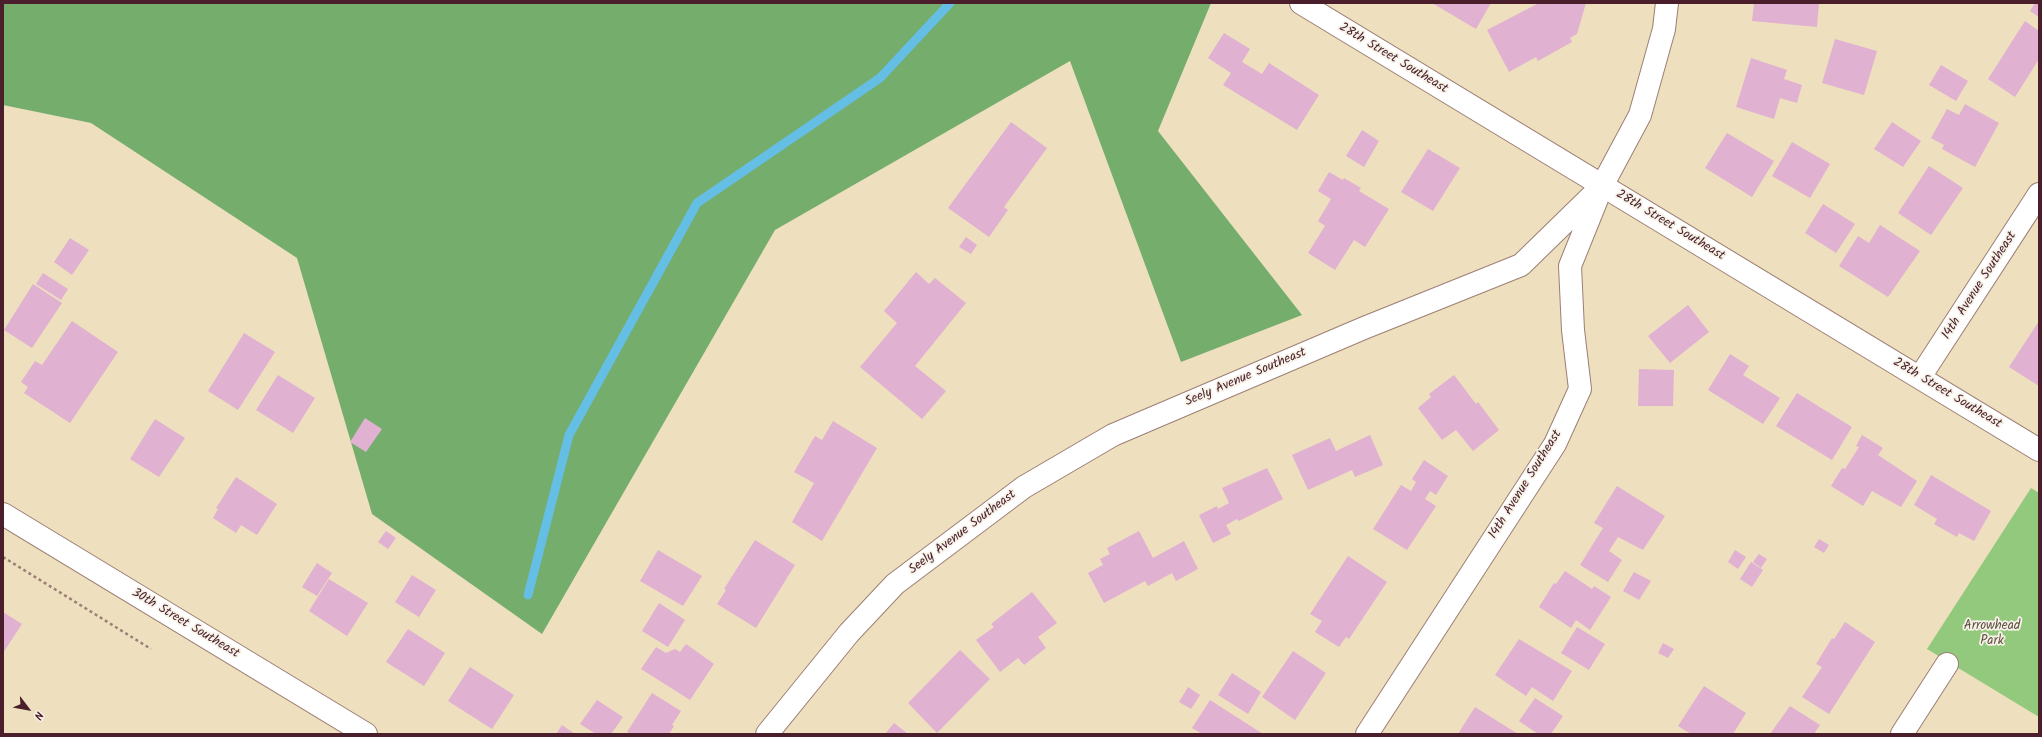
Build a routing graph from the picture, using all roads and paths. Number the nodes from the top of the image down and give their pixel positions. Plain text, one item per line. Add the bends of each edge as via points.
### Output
1 (1301, 3) edge
2 (1667, 3) edge
3 (1602, 186) junction
4 (2039, 194) edge
5 (1920, 377) junction
6 (2039, 450) edge
7 (3, 514) edge
8 (3, 557) edge
9 (151, 648) dead end
10 (1947, 664) dead end
11 (366, 734) edge
12 (766, 734) edge
13 (1367, 734) edge
14 (1902, 734) edge

1 - 3 street, 28th Street Southeast
2 - 3 street, Seely Avenue Southeast via 1664,29 1640,115
3 - 5 street, 28th Street Southeast
3 - 12 street, Seely Avenue Southeast via 1521,265 1357,331 1113,435 1024,487 895,584 849,633
3 - 13 street, 14th Avenue Southeast via 1570,266 1573,330 1580,388 1555,444
4 - 5 street, 14th Avenue Southeast
5 - 6 street, 28th Street Southeast
7 - 11 street, 30th Street Southeast
8 - 9 path
10 - 14 street

